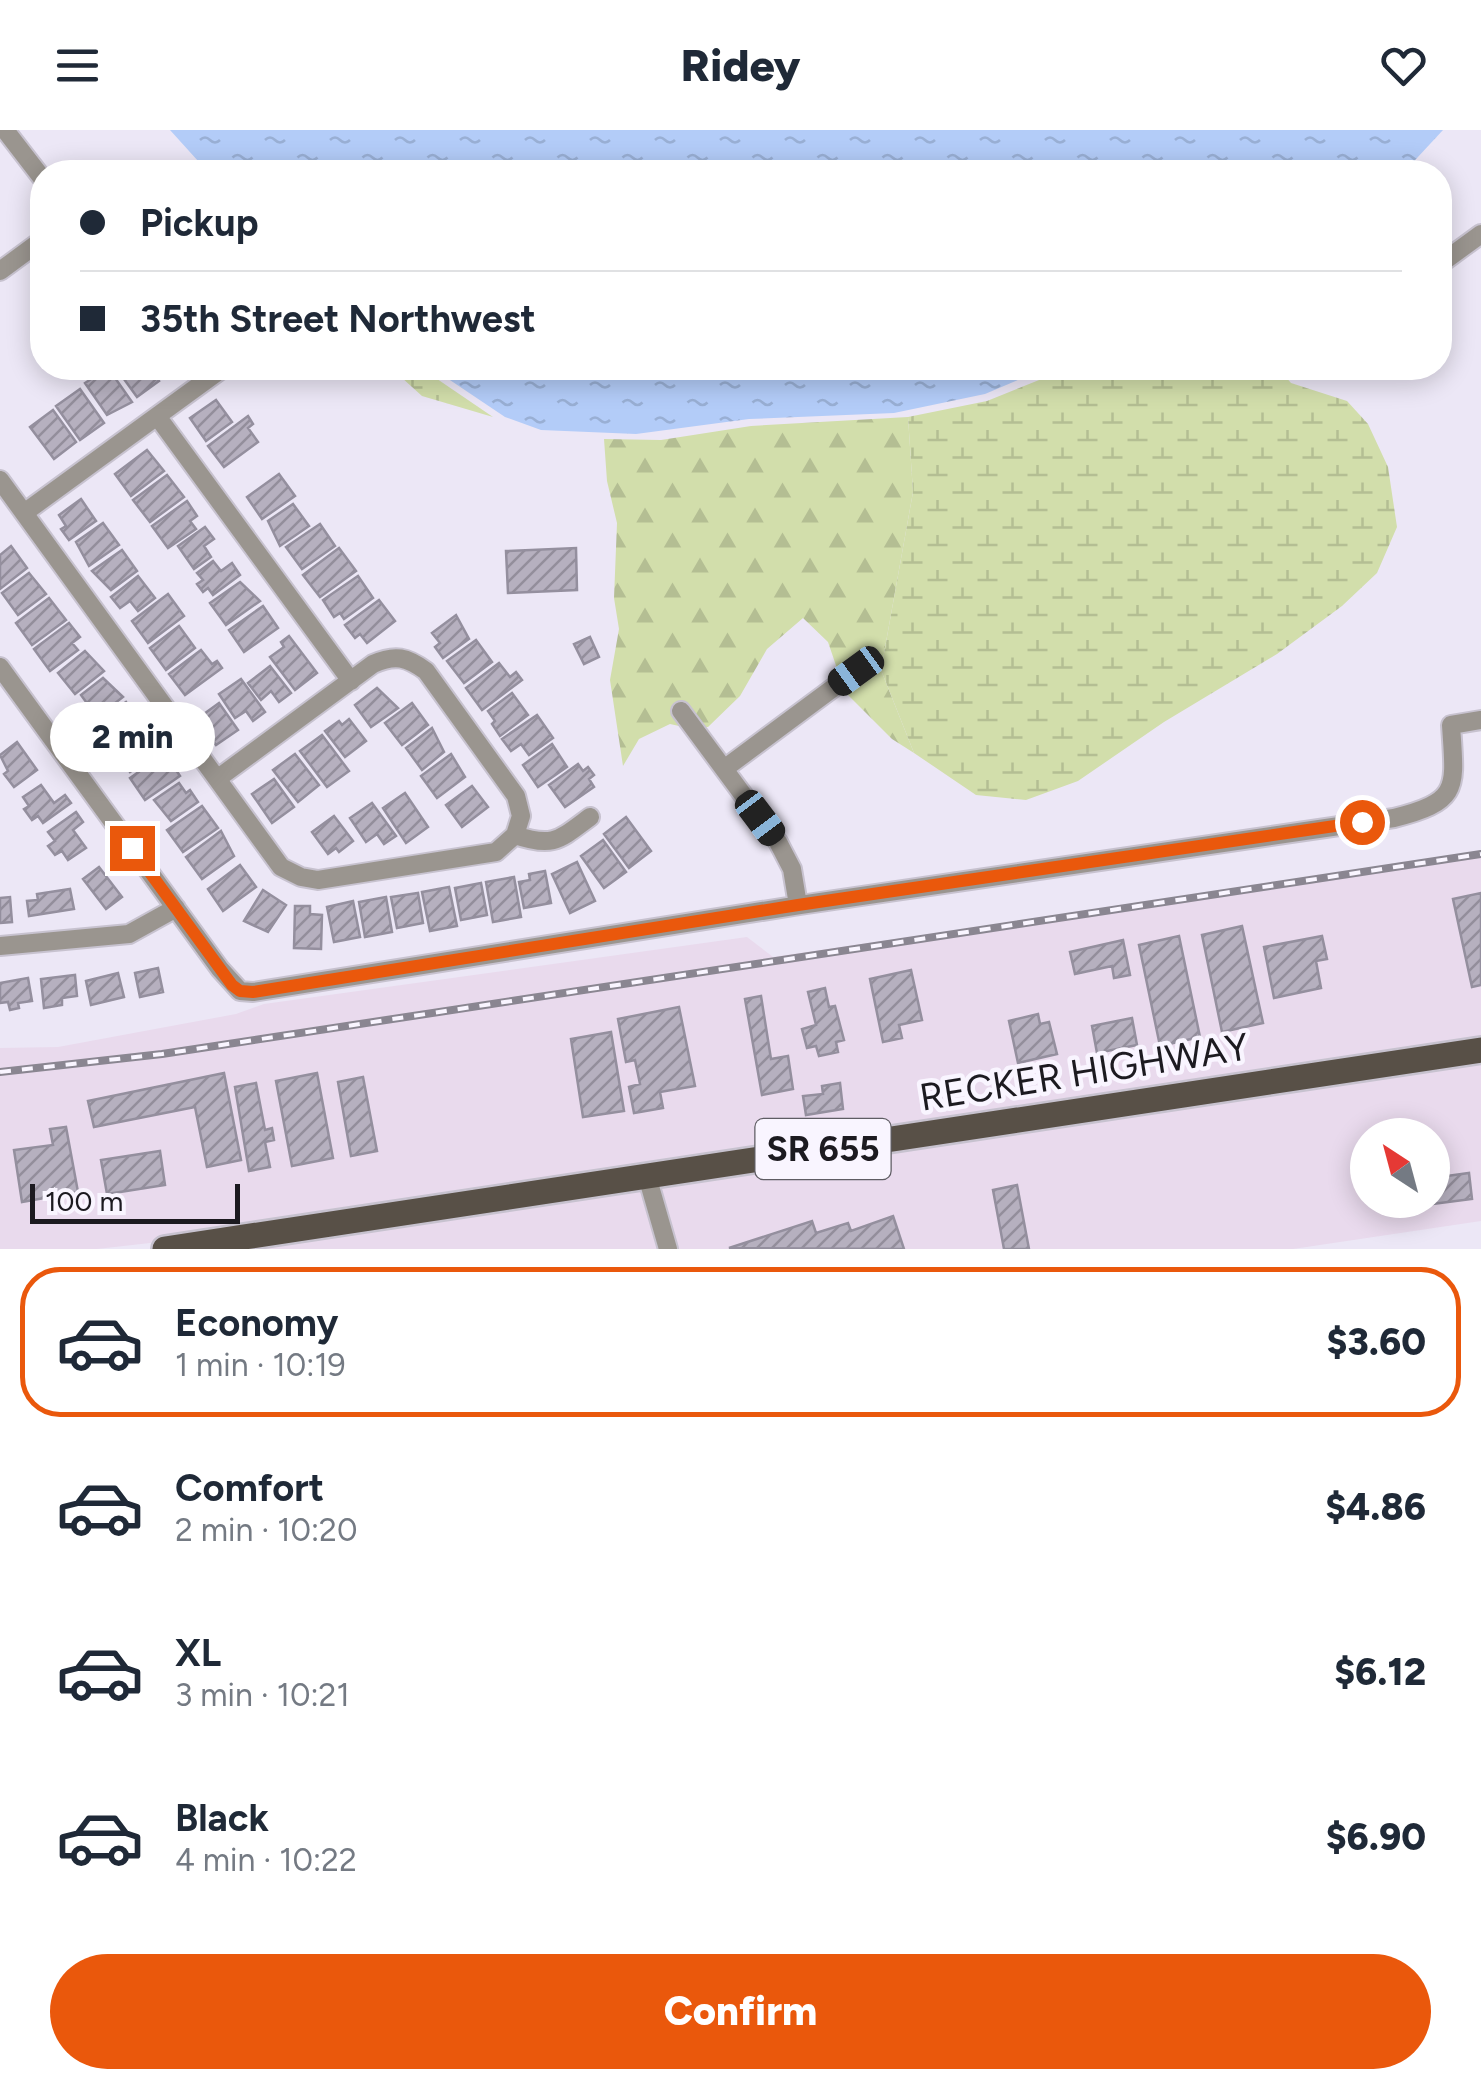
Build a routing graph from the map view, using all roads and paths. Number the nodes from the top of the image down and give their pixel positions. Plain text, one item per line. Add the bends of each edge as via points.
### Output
1 (6, 130) edge
2 (30, 162) edge
3 (1481, 234) edge
4 (30, 249) edge
5 (1452, 255) edge
6 (0, 272) edge
7 (206, 380) edge
8 (157, 416) junction
9 (0, 480) edge
10 (24, 514) junction
11 (0, 666) edge
12 (856, 671) dead end
13 (351, 681) junction
14 (681, 711) dead end
15 (1481, 720) edge
16 (724, 769) junction
17 (217, 779) junction
18 (590, 817) dead end
19 (515, 835) junction
20 (798, 905) junction
21 (176, 908) junction
22 (0, 946) edge
23 (1481, 1050) edge
24 (648, 1176) junction
25 (165, 1249) edge
26 (668, 1249) edge

1 - 2 street
3 - 5 street
4 - 6 street
7 - 8 street
8 - 10 street
8 - 13 street
9 - 10 street
10 - 17 street
11 - 21 street
12 - 16 street
13 - 17 street
13 - 19 street via 389,657 409,659 426,672 516,796
14 - 16 street
15 - 20 street via 1451,725 1454,777 1430,809
16 - 20 street via 778,842 792,869
17 - 19 street via 281,867 301,878 496,852
18 - 19 street via 550,842
20 - 21 street via 253,992 232,985
21 - 22 street via 129,934
23 - 24 main road, RECKER HIGHWAY / SR 655
24 - 25 main road, RECKER HIGHWAY / SR 655
24 - 26 street

